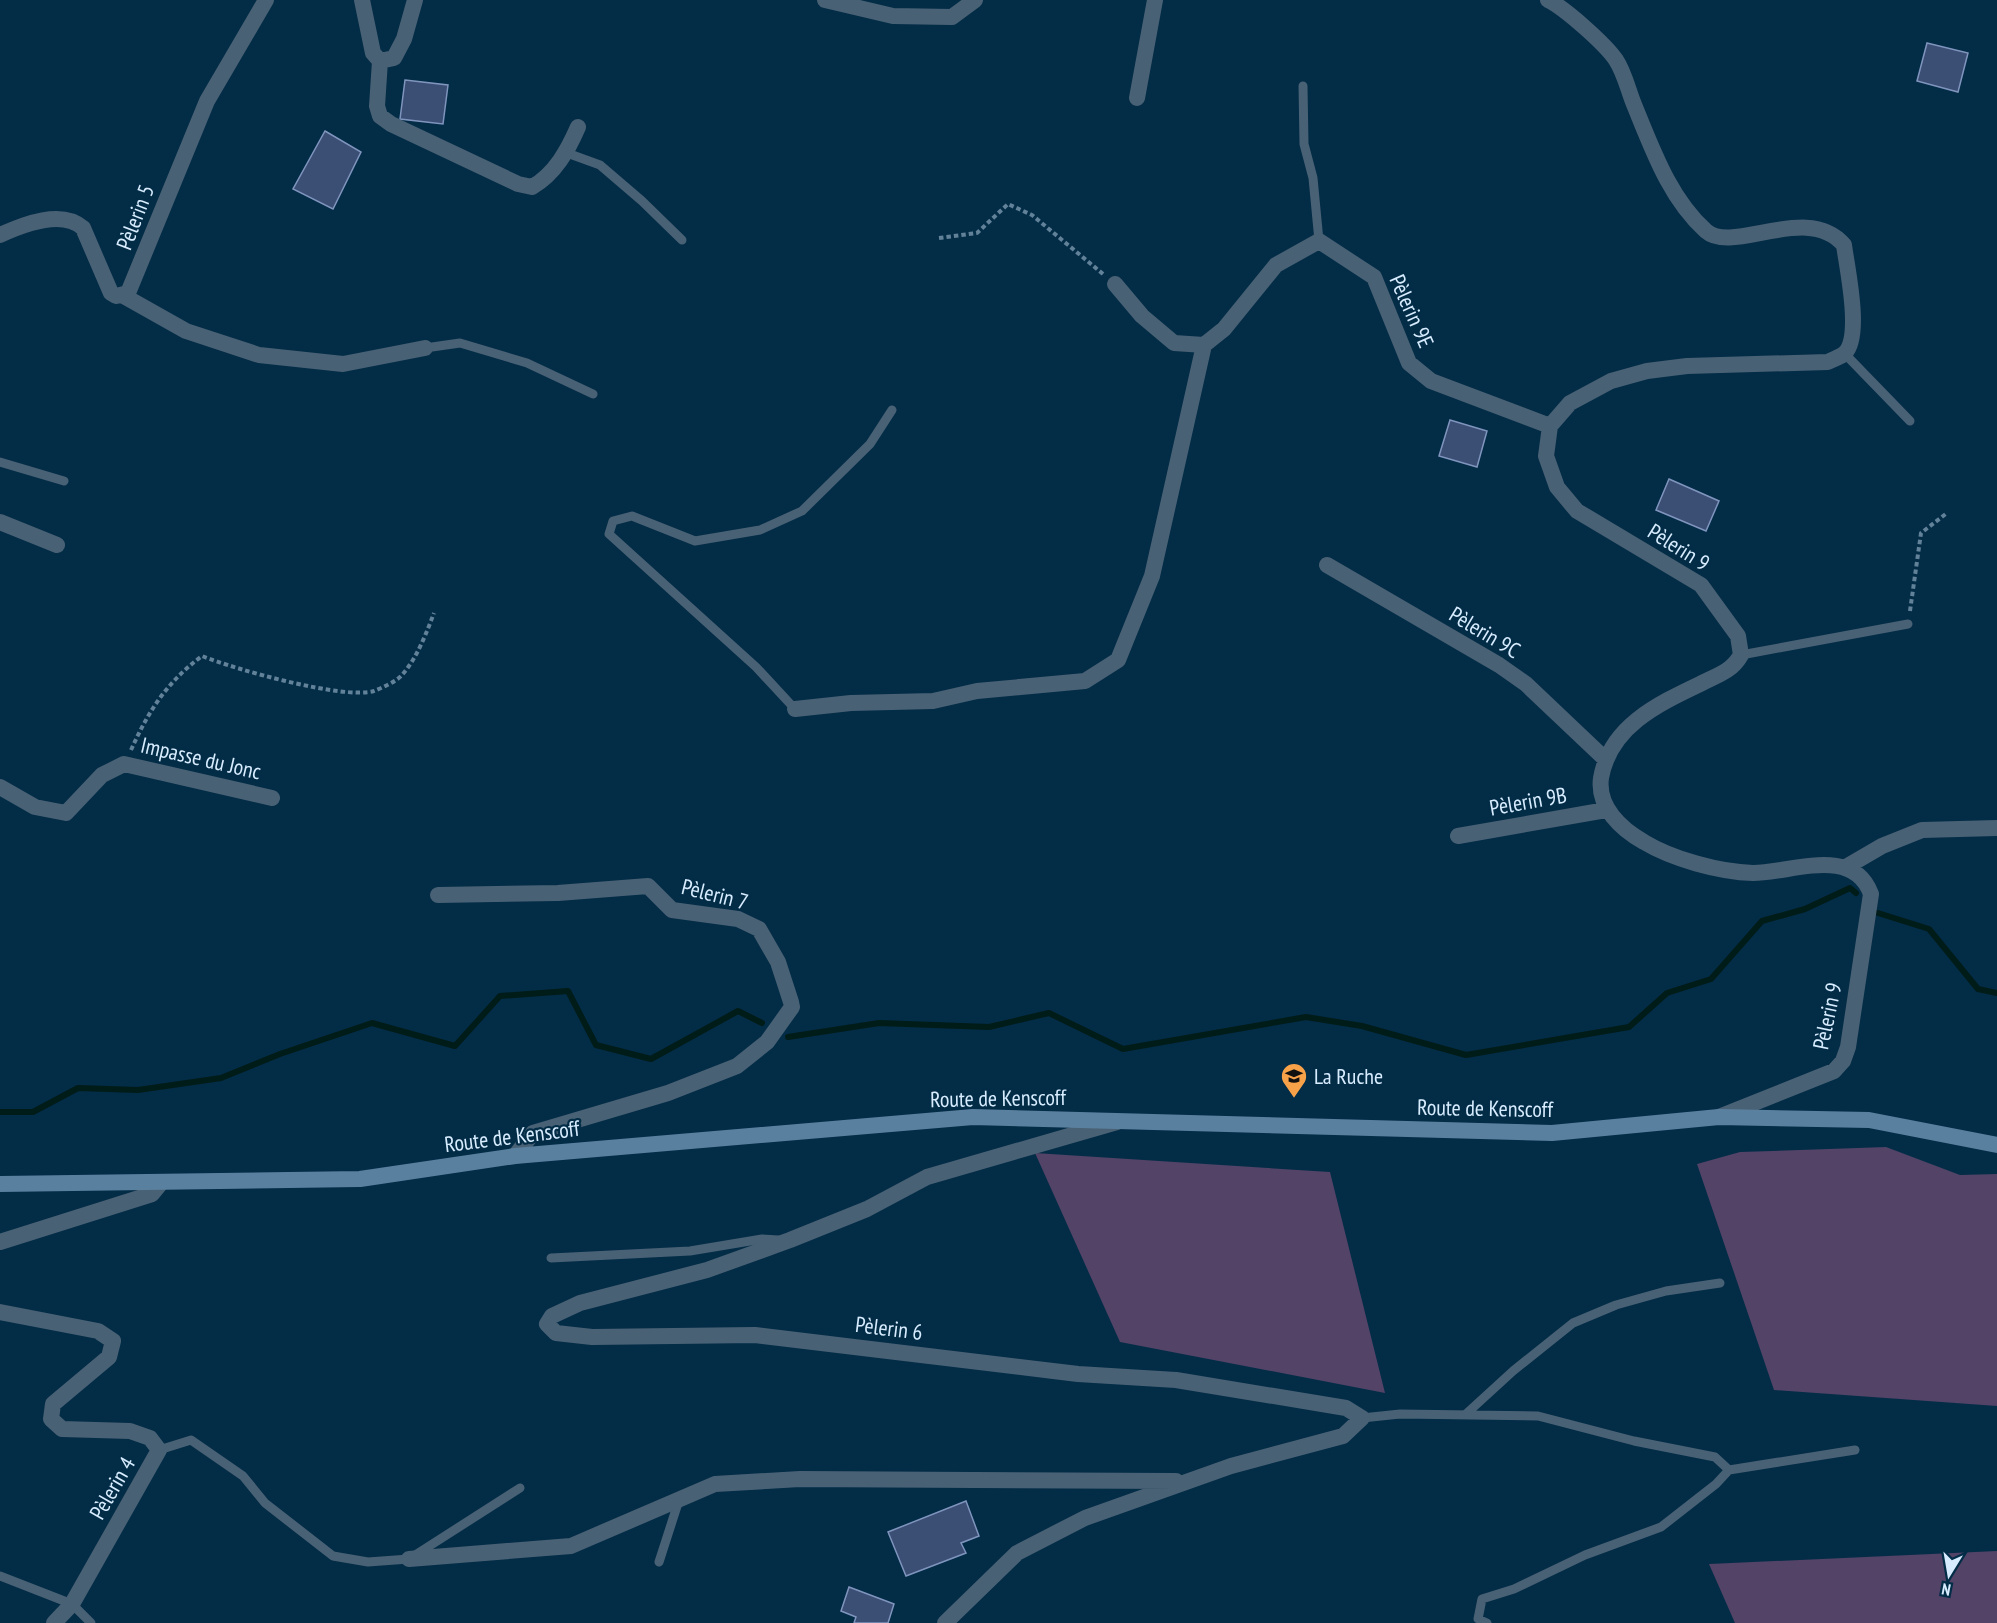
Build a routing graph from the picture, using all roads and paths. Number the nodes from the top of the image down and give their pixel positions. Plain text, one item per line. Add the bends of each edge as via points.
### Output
1 (266, 0) edge
2 (362, 0) edge
3 (415, 0) edge
4 (825, 0) edge
5 (975, 0) edge
6 (1155, 0) edge
7 (1548, 0) edge
8 (380, 61) junction
9 (1303, 86) dead end
10 (1137, 98) dead end
11 (578, 127) dead end
12 (567, 153) junction
13 (0, 235) edge
14 (939, 238) dead end
15 (682, 240) dead end
16 (1319, 241) junction
17 (1115, 284) joint
18 (122, 296) junction
19 (1204, 345) junction
20 (425, 348) joint
21 (1845, 354) junction
22 (593, 394) dead end
23 (892, 410) dead end
24 (1910, 421) dead end
25 (1550, 426) junction
26 (0, 462) edge
27 (64, 481) dead end
28 (1947, 513) dead end
29 (0, 522) edge
30 (57, 545) dead end
31 (1327, 565) dead end
32 (434, 613) dead end
33 (1908, 624) joint
34 (1741, 655) junction
35 (795, 709) joint
36 (1605, 758) junction
37 (124, 764) junction
38 (0, 787) edge
39 (273, 798) dead end
40 (1606, 810) junction
41 (1997, 828) edge
42 (1458, 836) dead end
43 (1846, 867) junction
44 (438, 895) dead end
45 (1719, 1117) junction
46 (1120, 1121) junction
47 (1997, 1145) edge
48 (515, 1156) junction
49 (161, 1183) junction
50 (0, 1184) edge
51 (790, 1240) junction
52 (0, 1242) edge
53 (551, 1258) dead end
54 (1720, 1283) dead end
55 (0, 1312) edge
56 (1466, 1414) junction
57 (1362, 1418) junction
58 (159, 1450) junction
59 (1855, 1450) dead end
60 (1729, 1470) junction
61 (1189, 1481) junction
62 (520, 1488) dead end
63 (680, 1497) junction
64 (409, 1559) junction
65 (660, 1562) dead end
66 (0, 1576) edge
67 (72, 1604) junction
68 (54, 1623) edge
69 (91, 1623) edge
70 (945, 1623) edge
71 (1486, 1623) edge

1 - 18 street, Pèlerin 5 via 207,101 132,288
2 - 8 street via 373,53
3 - 8 street via 394,58
4 - 5 street via 893,16 952,17
6 - 10 street
7 - 21 street via 1560,6 1616,60 1677,199 1708,233 1722,237 1806,227 1835,234 1844,244 1853,328
8 - 12 street via 377,106 380,116 390,124 532,187 541,183
9 - 16 lane via 1304,144 1313,178
11 - 12 street
12 - 15 lane via 600,165
13 - 18 street, Pèlerin 5 via 37,222 74,220 83,228 111,293
14 - 17 path via 976,233 1008,204 1032,216
16 - 19 street via 1276,265 1224,329
16 - 25 street, Pèlerin 9E via 1374,277 1409,363 1431,381
17 - 19 street via 1142,316 1174,343
18 - 20 street via 186,331 259,355 343,364
19 - 35 street via 1152,576 1118,660 1085,681 977,691 933,701
20 - 22 lane via 460,343 527,363
21 - 24 lane
21 - 25 street via 1828,362 1687,366 1647,371 1611,381 1570,403
23 - 35 lane via 870,444 802,511 760,530 695,541 632,516 613,521 609,534 756,667
25 - 34 street, Pèlerin 9 via 1546,456 1557,487 1577,511 1701,585 1738,636
26 - 27 lane
28 - 33 path via 1921,533
29 - 30 street
31 - 36 street, Pèlerin 9C via 1499,664
32 - 37 path via 402,676 373,691 282,681 202,656 177,675 144,721
33 - 34 lane
34 - 36 street via 1734,668 1659,703 1624,730
36 - 40 street via 1600,787
37 - 38 street, Impasse du Jonc via 102,775 66,813 35,807
37 - 39 street, Impasse du Jonc
40 - 42 street, Pèlerin 9B
40 - 43 street via 1644,843 1693,863 1752,873 1830,864
41 - 43 street via 1923,830 1882,846
43 - 45 street, Pèlerin 9 via 1866,881 1871,894 1843,1061 1834,1071
44 - 48 street, Pèlerin 7 via 558,893 648,886 672,910 738,919 759,929 778,962 791,1002 792,1007 767,1042 737,1066 668,1092 533,1133
45 - 46 main road, Route de Kenscoff via 1552,1133
45 - 47 main road, Route de Kenscoff via 1869,1120
46 - 48 main road, Route de Kenscoff via 973,1118
46 - 51 street, Pèlerin 6 via 927,1177 867,1209
48 - 49 main road, Route de Kenscoff via 360,1179
49 - 50 main road, Route de Kenscoff
49 - 52 street via 152,1194
51 - 53 lane via 762,1239 690,1251
51 - 57 street, Pèlerin 6 via 707,1270 580,1303 552,1317 547,1324 556,1333 592,1337 755,1335 1078,1374 1176,1380 1346,1408
54 - 56 lane via 1666,1291 1616,1305 1573,1323
55 - 58 street, Pèlerin 4 via 98,1331 114,1341 109,1357 53,1404 51,1419 62,1429 130,1431 150,1438
56 - 57 lane
56 - 60 lane via 1538,1416 1715,1457
57 - 61 street via 1343,1436
58 - 64 lane via 192,1440 243,1476 265,1503 333,1556 368,1562
58 - 67 street, Pèlerin 4
59 - 60 lane
60 - 71 lane via 1661,1527 1482,1599 1478,1618
61 - 63 street via 800,1479 715,1484
61 - 70 street via 1085,1518 1017,1553
62 - 64 lane
63 - 64 street via 571,1546
63 - 65 lane
66 - 67 lane
67 - 68 street, Pèlerin 4
67 - 69 lane

